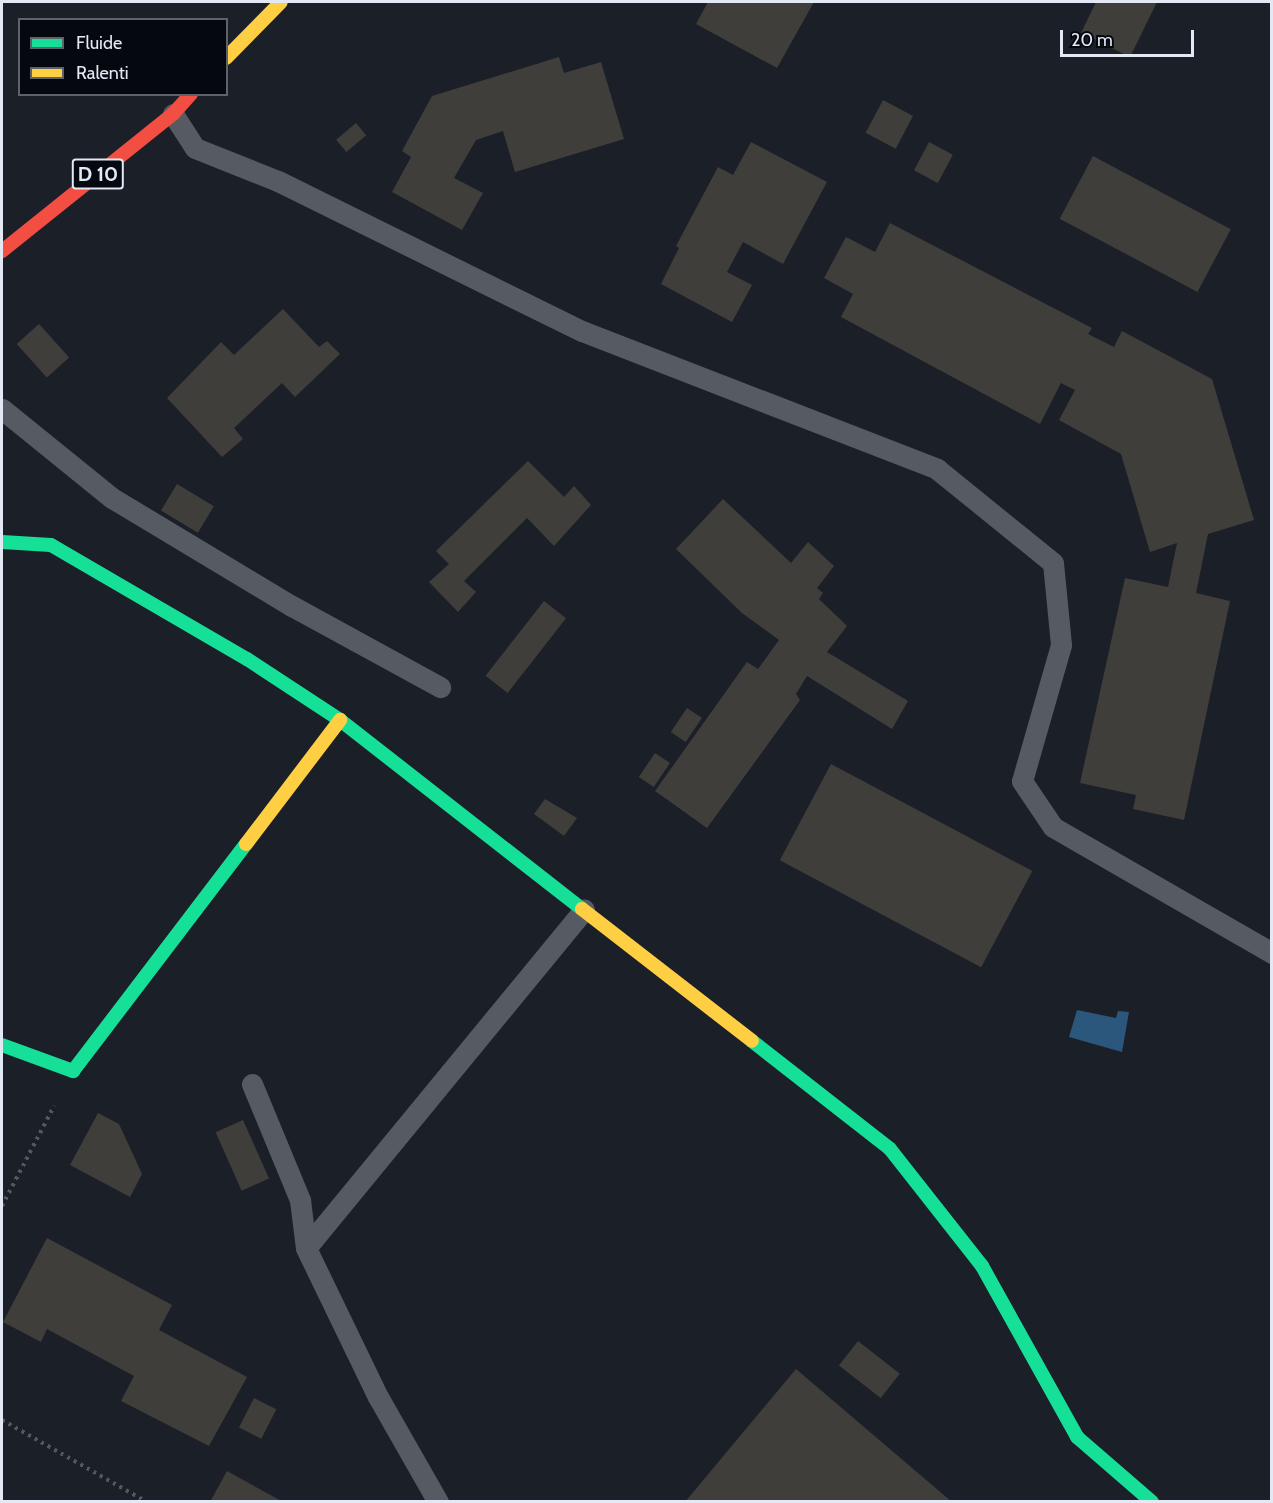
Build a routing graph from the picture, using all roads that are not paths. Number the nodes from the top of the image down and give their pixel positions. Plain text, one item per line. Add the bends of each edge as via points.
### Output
1 (281, 2) edge
2 (228, 56) edge
3 (189, 96) edge
4 (173, 114) junction
5 (2, 250) edge
6 (2, 409) edge
7 (2, 542) edge
8 (440, 687) dead end
9 (340, 720) junction
10 (584, 910) junction
11 (1272, 953) edge
12 (2, 1044) edge
13 (252, 1084) dead end
14 (306, 1248) junction
15 (438, 1502) edge
16 (1152, 1502) edge

1 - 2 street
3 - 4 street, D 10
4 - 5 street, D 10
4 - 11 lane via 195,148 278,181 582,331 937,469 1053,563 1061,645 1022,781 1053,827
6 - 8 lane via 112,498 292,606
7 - 9 street via 51,545 247,659
9 - 10 street
9 - 12 street via 73,1071
10 - 14 lane
10 - 16 street via 890,1149 982,1266 1077,1437
13 - 14 lane via 300,1200
14 - 15 lane via 378,1397

